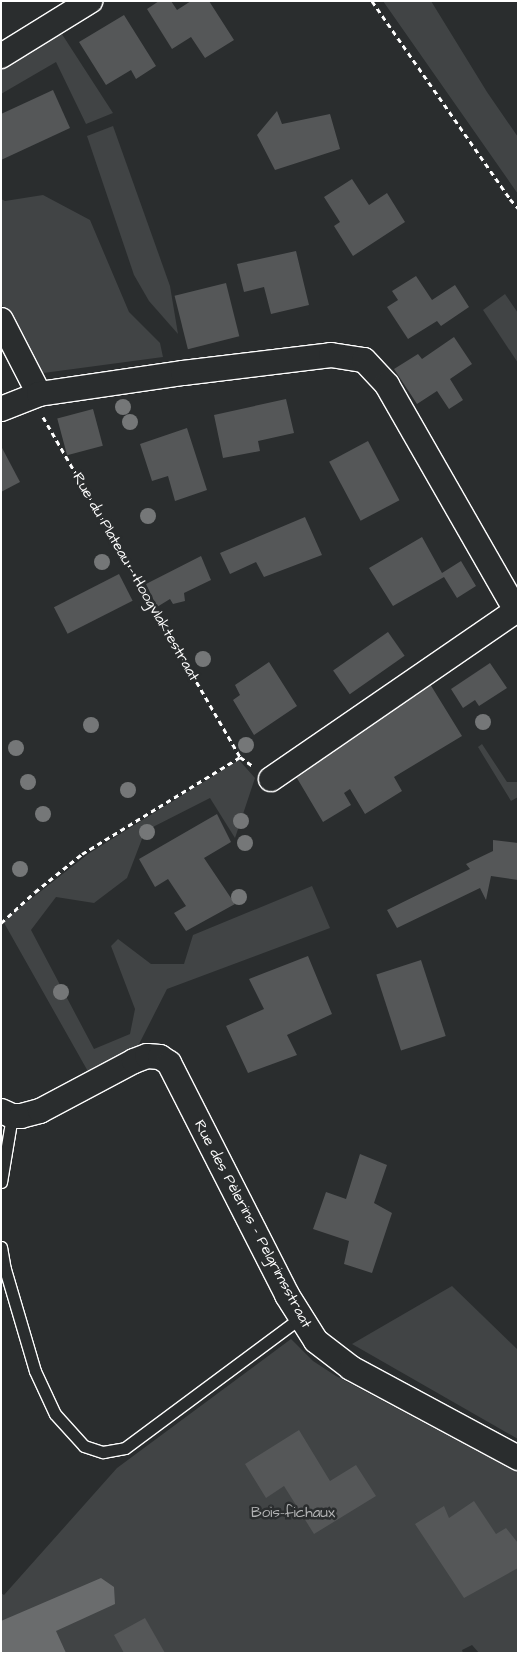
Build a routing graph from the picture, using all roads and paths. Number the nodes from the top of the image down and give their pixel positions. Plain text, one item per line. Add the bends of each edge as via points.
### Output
1 (90, 1) edge
2 (372, 1) edge
3 (1, 56) edge
4 (518, 208) edge
5 (1, 320) edge
6 (39, 394) junction
7 (1, 409) edge
8 (517, 610) edge
9 (240, 757) junction
10 (270, 779) joint
11 (1, 923) edge
12 (7, 1113) edge
13 (1, 1182) edge
14 (1, 1247) edge
15 (300, 1318) junction
16 (518, 1458) edge

1 - 3 street
2 - 4 path
5 - 6 street
6 - 7 street
6 - 8 street via 331,355 364,360 387,385
6 - 9 path, Rue du Plateau - Hoogvlaktestraat via 41,414
8 - 10 street
9 - 10 path, Rue du Plateau - Hoogvlaktestraat
9 - 11 path via 82,854
12 - 13 lane
12 - 15 street, Rue des Pèlerins - Pelgrimsstraat via 21,1116 40,1111 148,1056 169,1062
14 - 15 lane via 35,1371 55,1414 84,1446 103,1452 125,1448
15 - 16 street, Rue des Pèlerins - Pelgrimsstraat via 316,1341 351,1368

